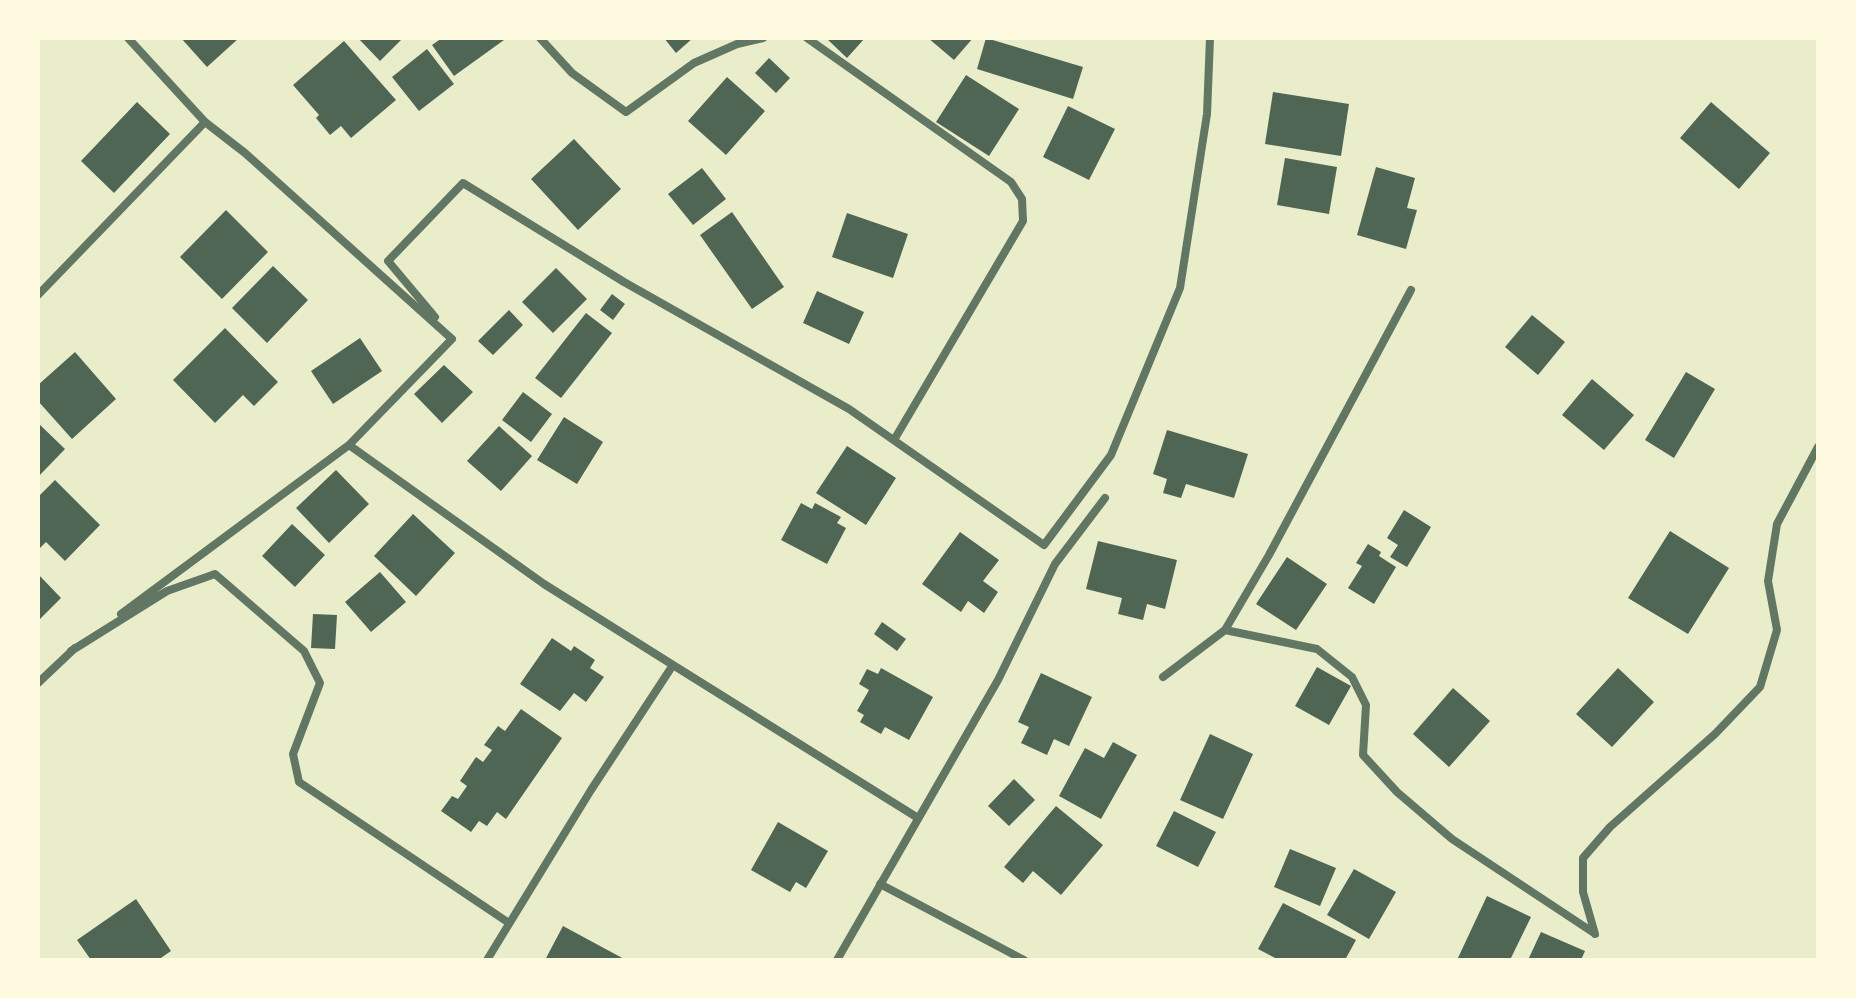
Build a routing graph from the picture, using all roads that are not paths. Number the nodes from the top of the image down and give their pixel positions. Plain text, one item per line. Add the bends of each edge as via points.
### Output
1 (128, 38) edge
2 (540, 38) edge
3 (763, 38) edge
4 (807, 38) edge
5 (1210, 38) edge
6 (205, 122) junction
7 (1411, 290) dead end
8 (38, 295) edge
9 (452, 339) junction
10 (894, 440) junction
11 (349, 445) junction
12 (1818, 447) edge
13 (1105, 498) dead end
14 (1225, 630) junction
15 (71, 651) junction
16 (673, 665) junction
17 (1163, 677) dead end
18 (38, 683) edge
19 (918, 818) junction
20 (880, 884) junction
21 (509, 923) junction
22 (487, 960) edge
23 (837, 960) edge
24 (1024, 960) edge

1 - 6 street
2 - 3 street via 572,73 626,112 694,63
4 - 10 street via 1011,182 1022,199 1023,221
5 - 10 street via 1207,114 1180,288 1111,455 1044,545
6 - 8 street
6 - 9 street
7 - 14 street
9 - 10 street via 388,261 463,183
9 - 11 street
11 - 15 street
11 - 16 street via 544,584
12 - 14 street via 1777,524 1768,581 1777,630 1760,687 1583,858 1583,892 1595,934 1452,839 1397,792 1363,755 1366,705 1352,677 1317,649
13 - 19 street via 1055,564 998,680
14 - 17 street
15 - 18 street
15 - 21 street via 167,591 215,574 304,651 320,683 293,754 299,782
16 - 19 street
16 - 21 street
19 - 20 street
20 - 23 street
20 - 24 street
21 - 22 street

